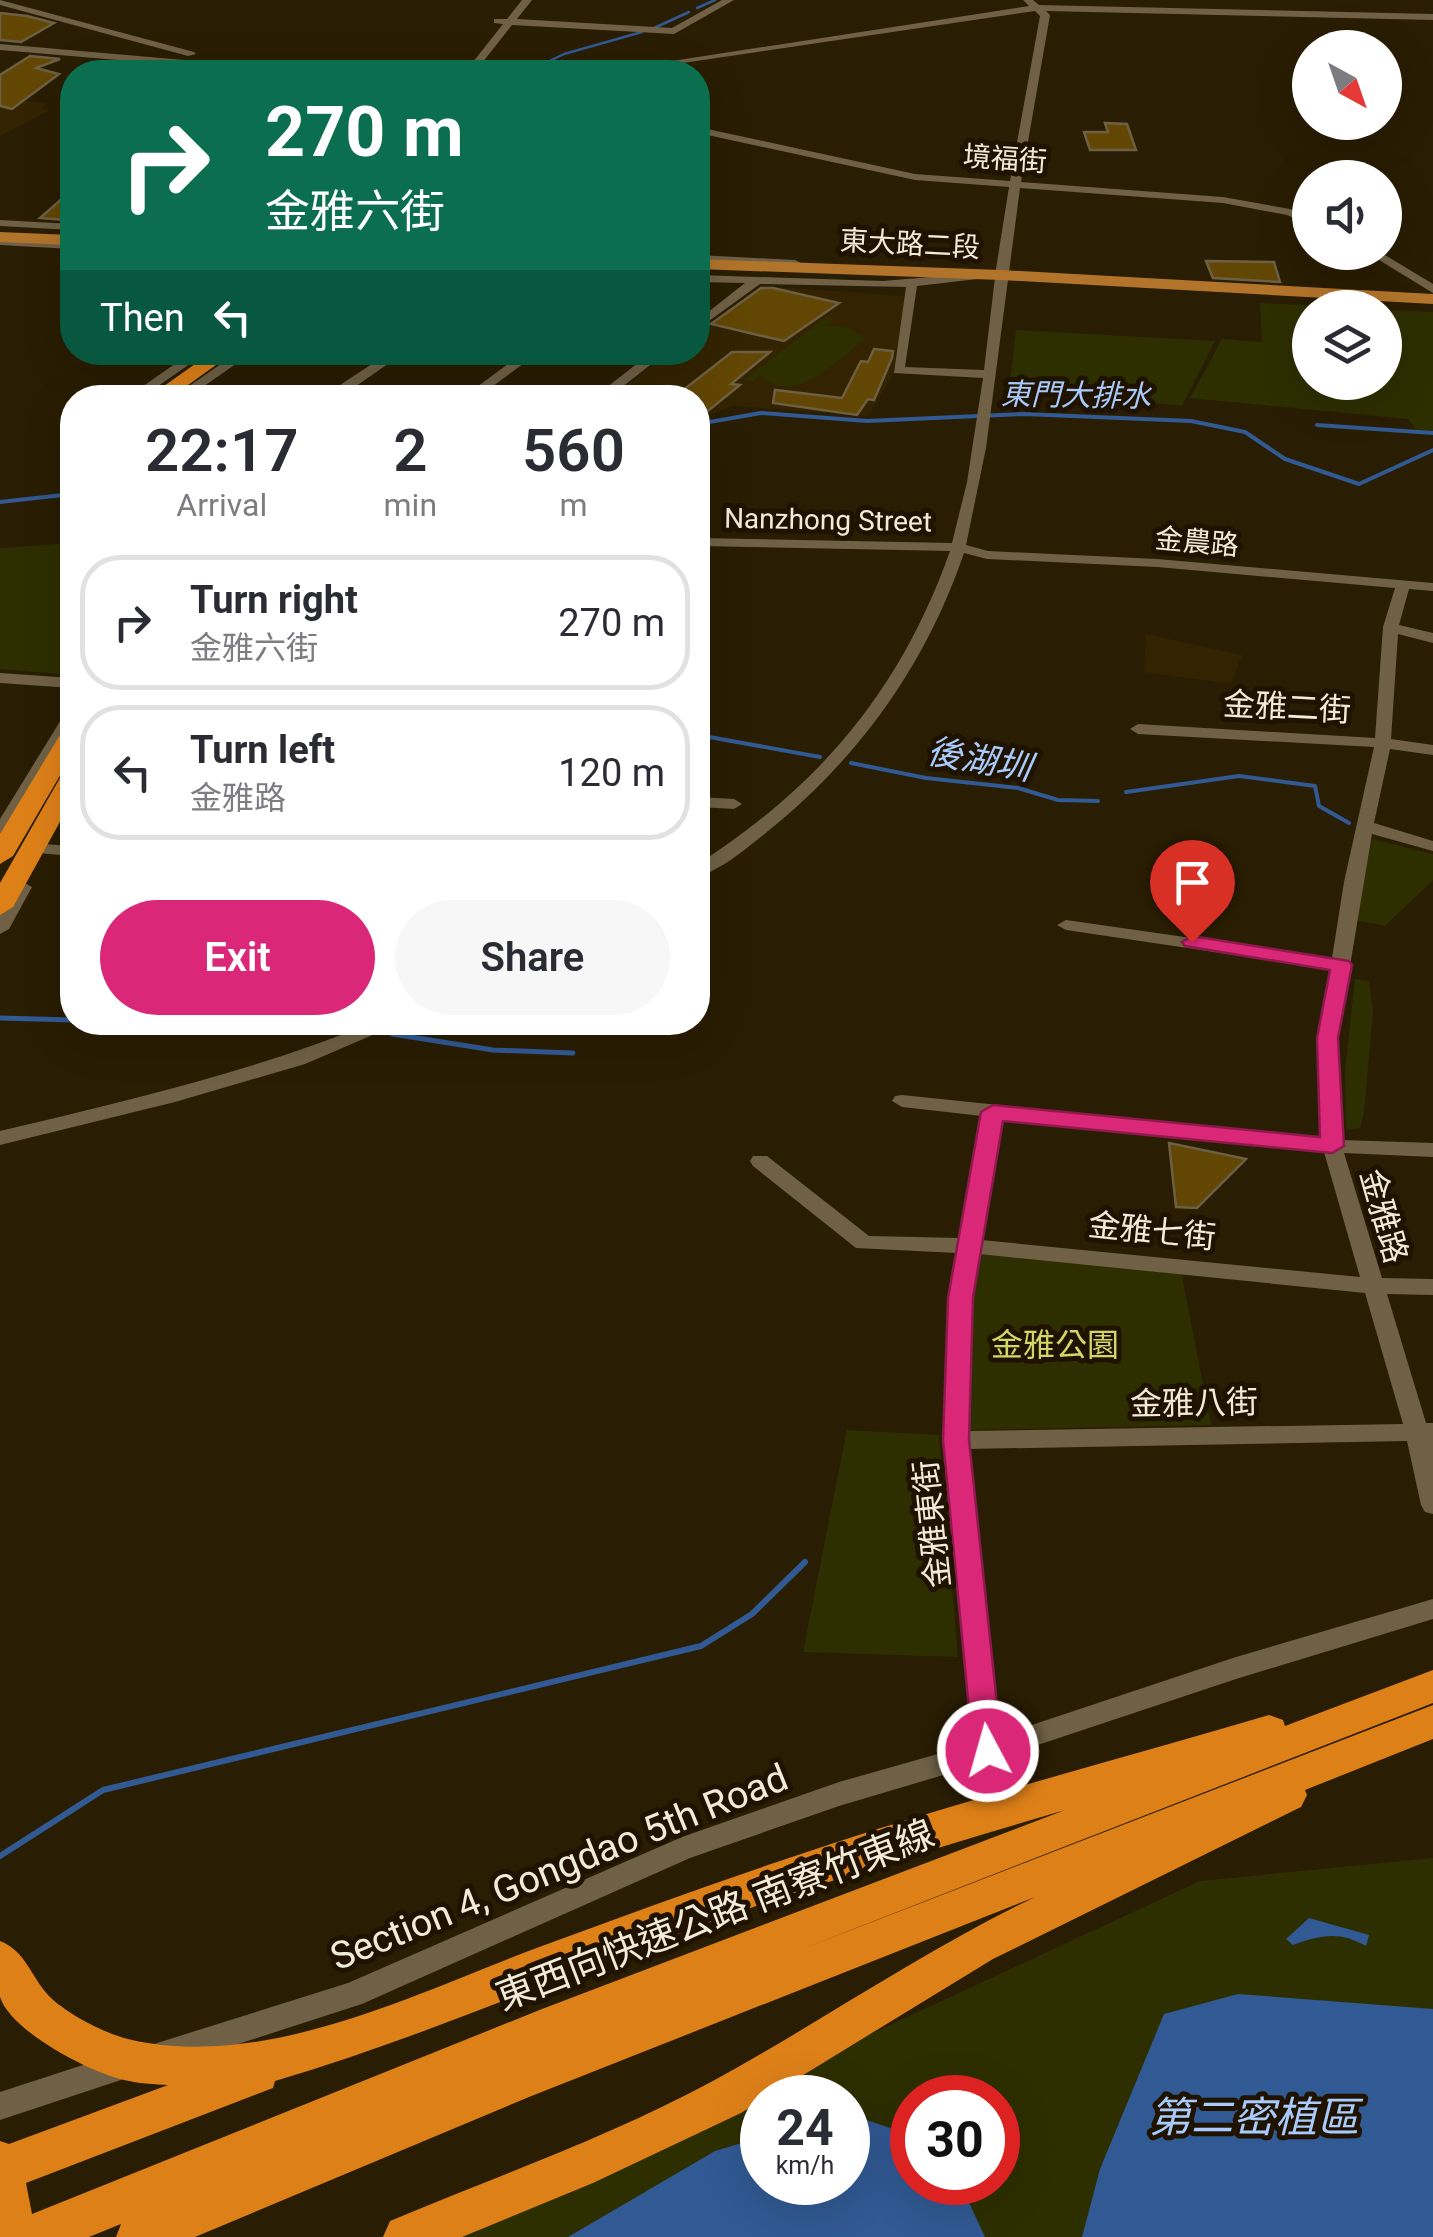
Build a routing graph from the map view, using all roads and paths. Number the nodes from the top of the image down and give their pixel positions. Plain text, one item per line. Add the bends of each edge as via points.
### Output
1 (514, 0) edge
2 (527, 0) edge
3 (730, 0) edge
4 (0, 2) edge
5 (1032, 4) edge
6 (1433, 17) edge
7 (497, 21) junction
8 (510, 22) junction
9 (0, 47) edge
10 (154, 60) edge
11 (204, 60) edge
12 (466, 60) edge
13 (480, 60) edge
14 (681, 60) edge
15 (710, 133) edge
16 (1015, 186) junction
17 (1292, 213) edge
18 (0, 233) edge
19 (60, 236) edge
20 (710, 269) edge
21 (710, 270) edge
22 (1401, 270) edge
23 (756, 280) junction
24 (1000, 283) junction
25 (883, 285) junction
26 (912, 287) junction
27 (1433, 289) edge
28 (1433, 299) edge
29 (710, 316) edge
30 (182, 365) edge
31 (194, 365) edge
32 (206, 365) edge
33 (216, 365) edge
34 (228, 365) edge
35 (380, 365) edge
36 (515, 365) edge
37 (643, 365) edge
38 (988, 374) junction
39 (152, 385) edge
40 (164, 385) edge
41 (176, 385) edge
42 (186, 385) edge
43 (198, 385) edge
44 (350, 385) edge
45 (486, 385) edge
46 (617, 385) edge
47 (710, 542) edge
48 (958, 548) junction
49 (1403, 584) junction
50 (1433, 587) edge
51 (1391, 627) junction
52 (1433, 638) edge
53 (0, 678) edge
54 (60, 682) edge
55 (1138, 728) dead end
56 (60, 734) edge
57 (1382, 743) junction
58 (1433, 750) edge
59 (60, 755) edge
60 (60, 775) edge
61 (60, 800) edge
62 (710, 803) edge
63 (734, 804) dead end
64 (60, 818) edge
65 (1368, 827) junction
66 (0, 832) edge
67 (1433, 846) edge
68 (44, 849) junction
69 (60, 850) edge
70 (0, 856) edge
71 (710, 863) edge
72 (0, 881) edge
73 (0, 908) edge
74 (1066, 925) dead end
75 (0, 930) edge
76 (1341, 965) junction
77 (360, 1035) edge
78 (902, 1101) dead end
79 (993, 1112) junction
80 (0, 1138) edge
81 (1332, 1146) junction
82 (1433, 1150) edge
83 (760, 1162) dead end
84 (969, 1246) junction
85 (1373, 1286) junction
86 (1433, 1288) edge
87 (1425, 1432) edge
88 (956, 1440) junction
89 (1433, 1505) edge
90 (1433, 1608) edge
91 (1433, 1686) edge
92 (1433, 1722) edge
93 (1325, 1745) junction
94 (988, 1751) junction
95 (0, 1961) edge
96 (349, 2039) junction
97 (0, 2106) edge
98 (0, 2167) edge
99 (13, 2237) edge
100 (32, 2237) edge
101 (140, 2237) edge
102 (406, 2237) edge

1 - 7 street
2 - 8 street
3 - 8 street via 674,31
4 - 11 street
5 - 6 street
5 - 14 street
5 - 16 street via 1045,15
7 - 8 street
7 - 12 street
8 - 13 street
9 - 10 street
15 - 16 street, 境福街 via 915,178
16 - 17 street, 境福街 via 1223,200
16 - 24 street
18 - 19 main road
20 - 24 main road
21 - 23 street, 東大路二段
22 - 27 street
23 - 25 street, 東大路二段
23 - 29 street
24 - 25 street, 東大路二段
24 - 26 street, 東大路二段
24 - 28 main road
24 - 38 street
25 - 26 street, 東大路二段
26 - 38 street via 898,370
30 - 39 street
31 - 40 highway
32 - 41 highway
33 - 42 highway
34 - 43 street
35 - 44 street
36 - 45 street
37 - 46 street
38 - 48 street
47 - 48 street, Nanzhong Street
48 - 49 street, 金農路
48 - 71 street via 892,692 768,826
49 - 50 street, 金農路
49 - 51 street, 金雅路
51 - 52 street
51 - 57 street, 金雅路
53 - 54 street
55 - 57 street, 金雅二街
56 - 66 street
57 - 58 street, 金雅二街
57 - 65 street, 金雅路
59 - 70 highway
60 - 72 highway
61 - 73 highway
62 - 63 street
64 - 68 street
65 - 67 street
65 - 76 street, 金雅路
68 - 69 street
68 - 75 street
74 - 76 street
76 - 81 street, 金雅路 via 1328,1038
77 - 80 street via 175,1096
78 - 79 street
79 - 81 street
79 - 84 street, 金雅東街
81 - 82 street
81 - 85 street, 金雅路
83 - 84 street, 金雅七街 via 864,1243
84 - 85 street, 金雅七街
84 - 88 street, 金雅東街 via 960,1298
85 - 86 street, 金雅七街
85 - 87 street, 金雅路
87 - 88 street, 金雅八街
87 - 89 street, 金雅路
88 - 94 street, 金雅東街
90 - 94 street, Section 4, Gongdao 5th Road
91 - 93 highway, 東西向快速公路 南寮竹東線
92 - 93 highway, 東西向快速公路 南寮竹東線
93 - 96 highway via 1274,1731 1234,1740 837,1860
93 - 100 highway, 東西向快速公路 南寮竹東線 via 542,2030
93 - 101 highway, 東西向快速公路 南寮竹東線
93 - 102 highway via 1295,1790 978,1945 725,2098
94 - 97 street, Section 4, Gongdao 5th Road via 682,1848 352,1995
95 - 96 highway via 35,2011 126,2060 190,2066 270,2062
96 - 98 highway
98 - 99 highway

